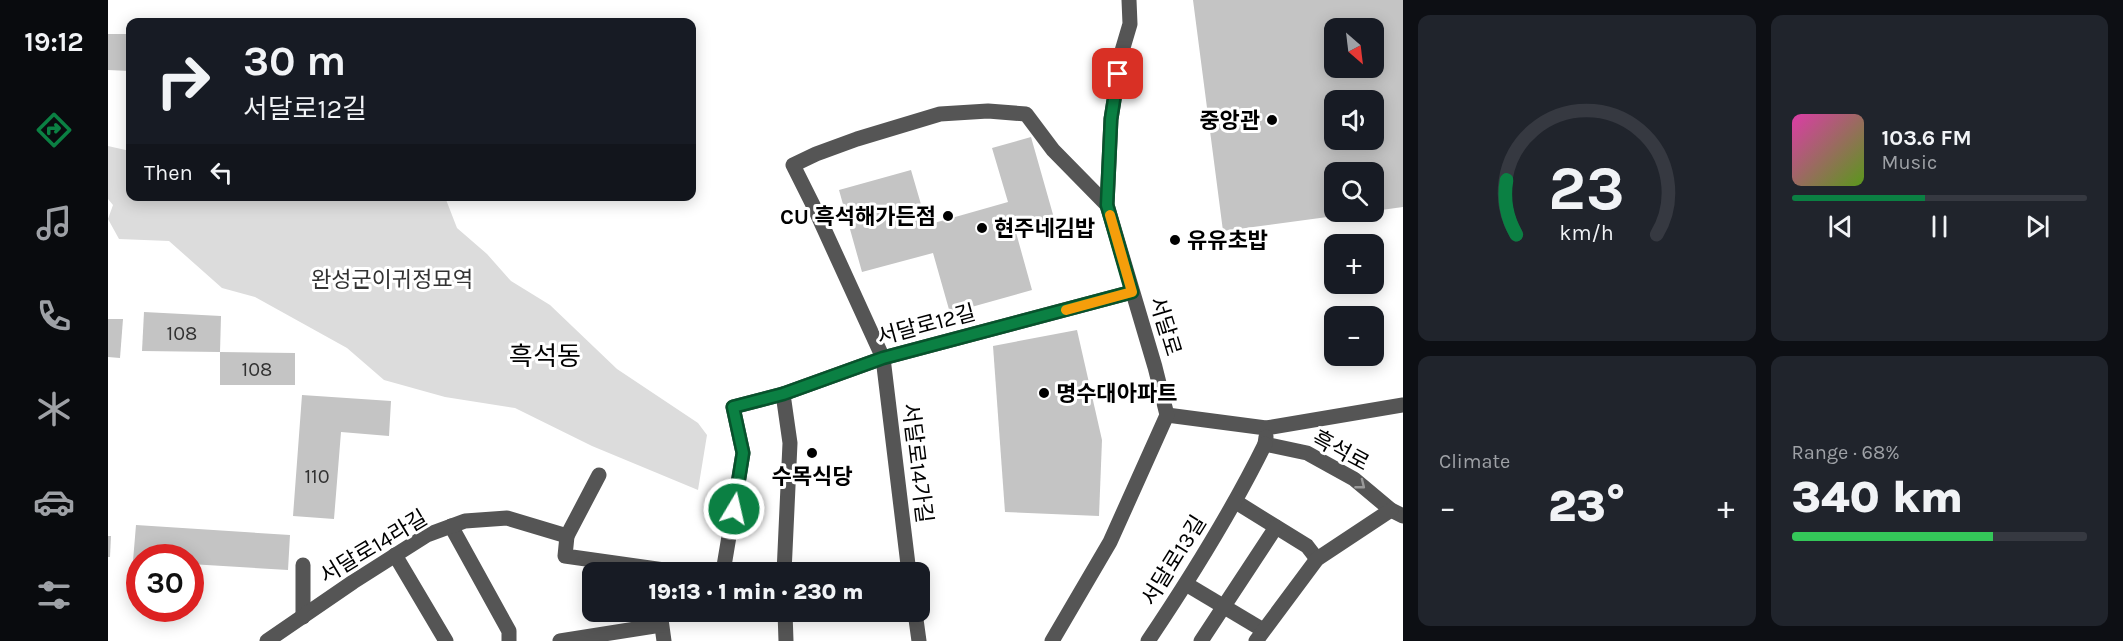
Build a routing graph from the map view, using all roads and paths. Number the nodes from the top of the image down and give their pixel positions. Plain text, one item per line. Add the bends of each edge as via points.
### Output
1 (1130, 0) edge
2 (1107, 205) junction
3 (1132, 292) junction
4 (883, 358) junction
5 (783, 394) junction
6 (1403, 405) edge
7 (1167, 415) junction
8 (1266, 428) junction
9 (1265, 444) junction
10 (599, 475) dead end
11 (1236, 502) junction
12 (1397, 513) edge
13 (451, 526) junction
14 (1276, 527) junction
15 (567, 536) junction
16 (395, 555) junction
17 (1317, 559) junction
18 (605, 562) edge
19 (725, 562) edge
20 (785, 562) edge
21 (908, 562) edge
22 (303, 565) dead end
23 (1186, 584) junction
24 (1222, 606) junction
25 (303, 617) junction
26 (647, 622) edge
27 (661, 622) edge
28 (785, 622) edge
29 (916, 622) edge
30 (1260, 635) edge
31 (267, 641) edge
32 (446, 641) edge
33 (509, 641) edge
34 (560, 641) edge
35 (664, 641) edge
36 (786, 641) edge
37 (919, 641) edge
38 (1053, 641) edge
39 (1148, 641) edge
40 (1201, 641) edge

1 - 2 street, 서달로 via 1130,24 1111,119
2 - 3 street, 서달로
2 - 4 street, 서달로14가길 via 1063,161 1026,114 940,114 857,139 792,165
3 - 4 street, 서달로12길
3 - 7 street, 서달로
4 - 5 street, 서달로12길
4 - 21 street, 서달로14가길
5 - 19 street, 서달로12길 via 733,407 743,453
5 - 20 street via 790,443
6 - 8 street, 흑석로
7 - 8 street, 흑석로
7 - 38 street via 1110,542
8 - 9 street
9 - 11 street, 서달로13길
9 -> 12 street, 흑석로 via 1307,453 1354,479
10 - 15 street
11 - 14 street, 서달로13길
11 - 23 street, 서달로13길
12 - 17 street
13 - 15 street, 서달로14라길 via 507,518
13 - 16 street, 서달로14라길 via 427,535
13 - 33 street via 509,631
14 - 17 street, 서달로13길 via 1307,546
14 - 24 street
15 - 18 street via 565,556
16 - 25 street, 서달로14라길
16 - 32 street
17 - 30 street
22 - 25 street
23 - 24 street
23 - 39 street, 서달로13길
24 - 30 street
24 - 40 street
25 - 31 street, 서달로14라길
26 - 34 street
27 - 35 street
28 - 36 street
29 - 37 street

